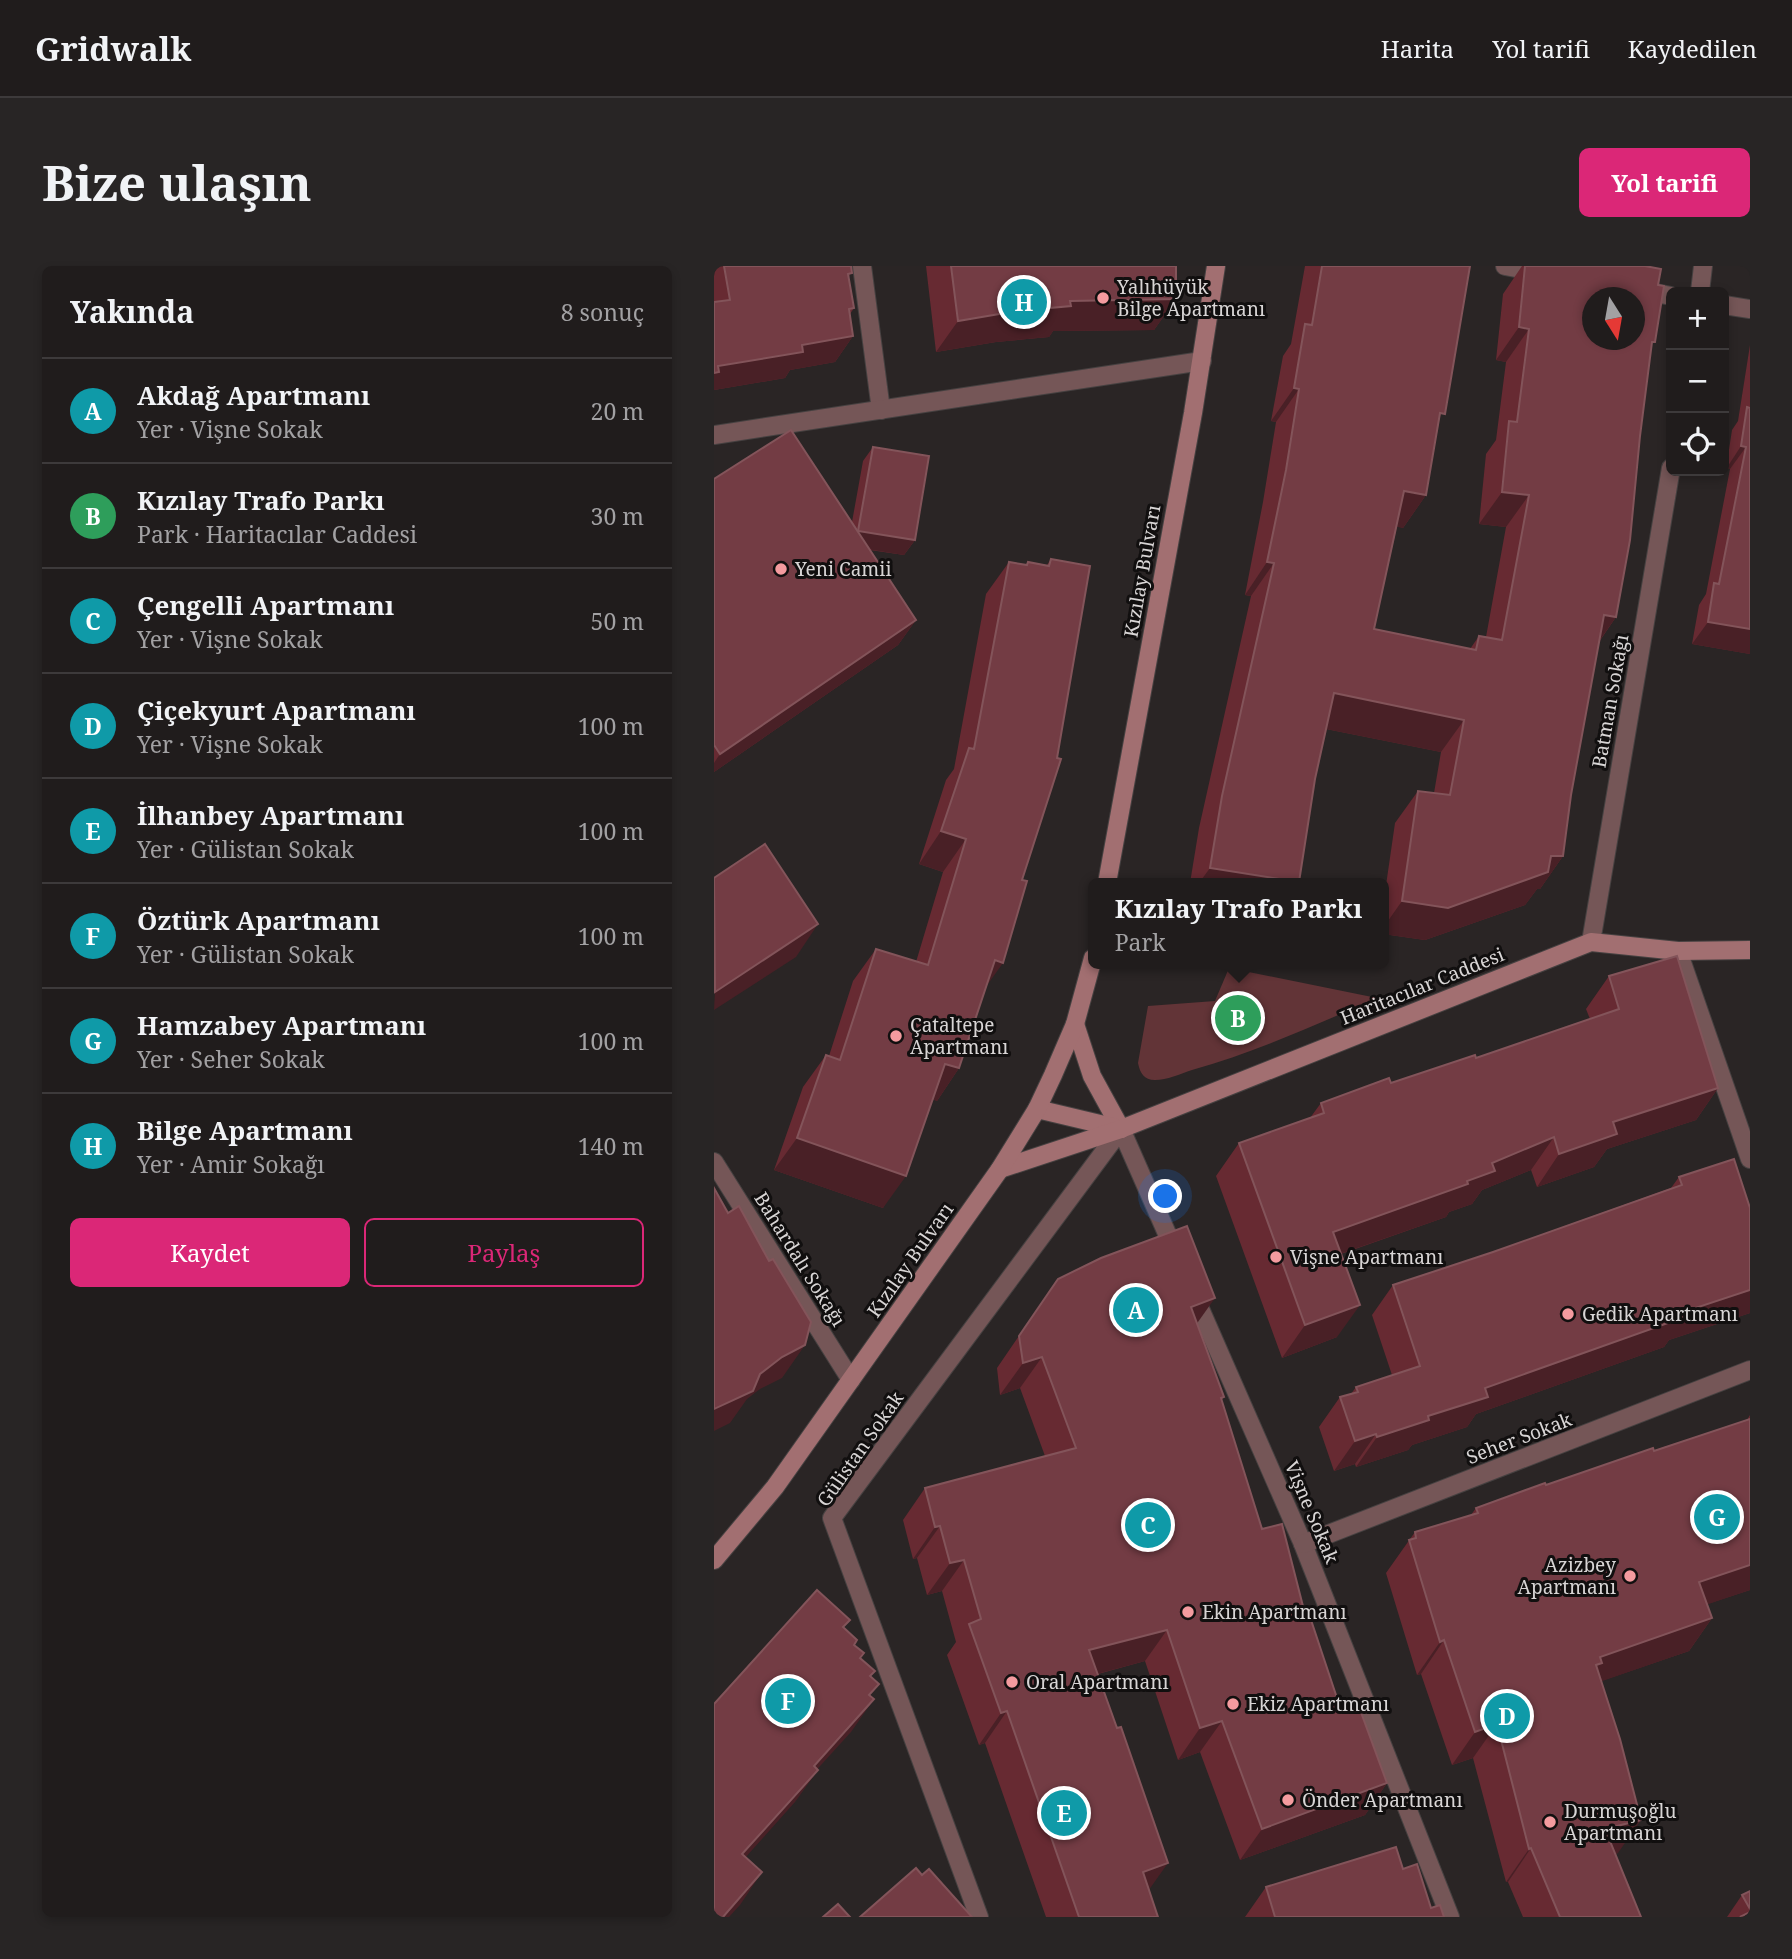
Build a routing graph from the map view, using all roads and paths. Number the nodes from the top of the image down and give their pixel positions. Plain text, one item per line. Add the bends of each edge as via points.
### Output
1 (862, 266) edge
2 (1216, 266) edge
3 (1505, 266) edge
4 (1703, 266) edge
5 (1556, 275) edge
6 (1620, 286) edge
7 (1701, 287) edge
8 (1666, 295) edge
9 (1729, 306) edge
10 (1750, 309) edge
11 (1202, 361) junction
12 (881, 410) junction
13 (714, 435) edge
14 (1670, 476) edge
15 (1108, 878) edge
16 (1591, 942) junction
17 (1750, 950) edge
18 (1678, 951) junction
19 (1090, 969) edge
20 (1074, 1024) junction
21 (1037, 1109) junction
22 (1121, 1129) junction
23 (1750, 1159) edge
24 (714, 1162) edge
25 (1000, 1169) junction
26 (1750, 1370) edge
27 (851, 1380) junction
28 (1303, 1544) junction
29 (714, 1560) edge
30 (979, 1917) edge
31 (1450, 1917) edge

1 - 12 street
2 - 11 street, Kızılay Bulvarı
3 - 5 street
4 - 7 street
6 - 8 street
9 - 10 street
11 - 12 street
11 - 15 street, Kızılay Bulvarı
12 - 13 street
14 - 16 street, Batman Sokağı
16 - 18 street, Haritacılar Caddesi
16 - 22 street, Haritacılar Caddesi
17 - 18 street, Haritacılar Caddesi
18 - 23 street
19 - 20 street, Kızılay Bulvarı
20 - 21 street, Kızılay Bulvarı
20 - 22 street via 1092,1076
21 - 22 street
21 - 25 street, Kızılay Bulvarı
22 - 25 street, Haritacılar Caddesi
22 - 28 street, Vişne Sokak
22 - 30 street, Gülistan Sokak via 832,1518
24 - 27 street, Bahardalı Sokağı
25 - 27 street, Kızılay Bulvarı
26 - 28 street, Seher Sokak
27 - 29 street, Kızılay Bulvarı via 775,1487
28 - 31 street, Vişne Sokak

